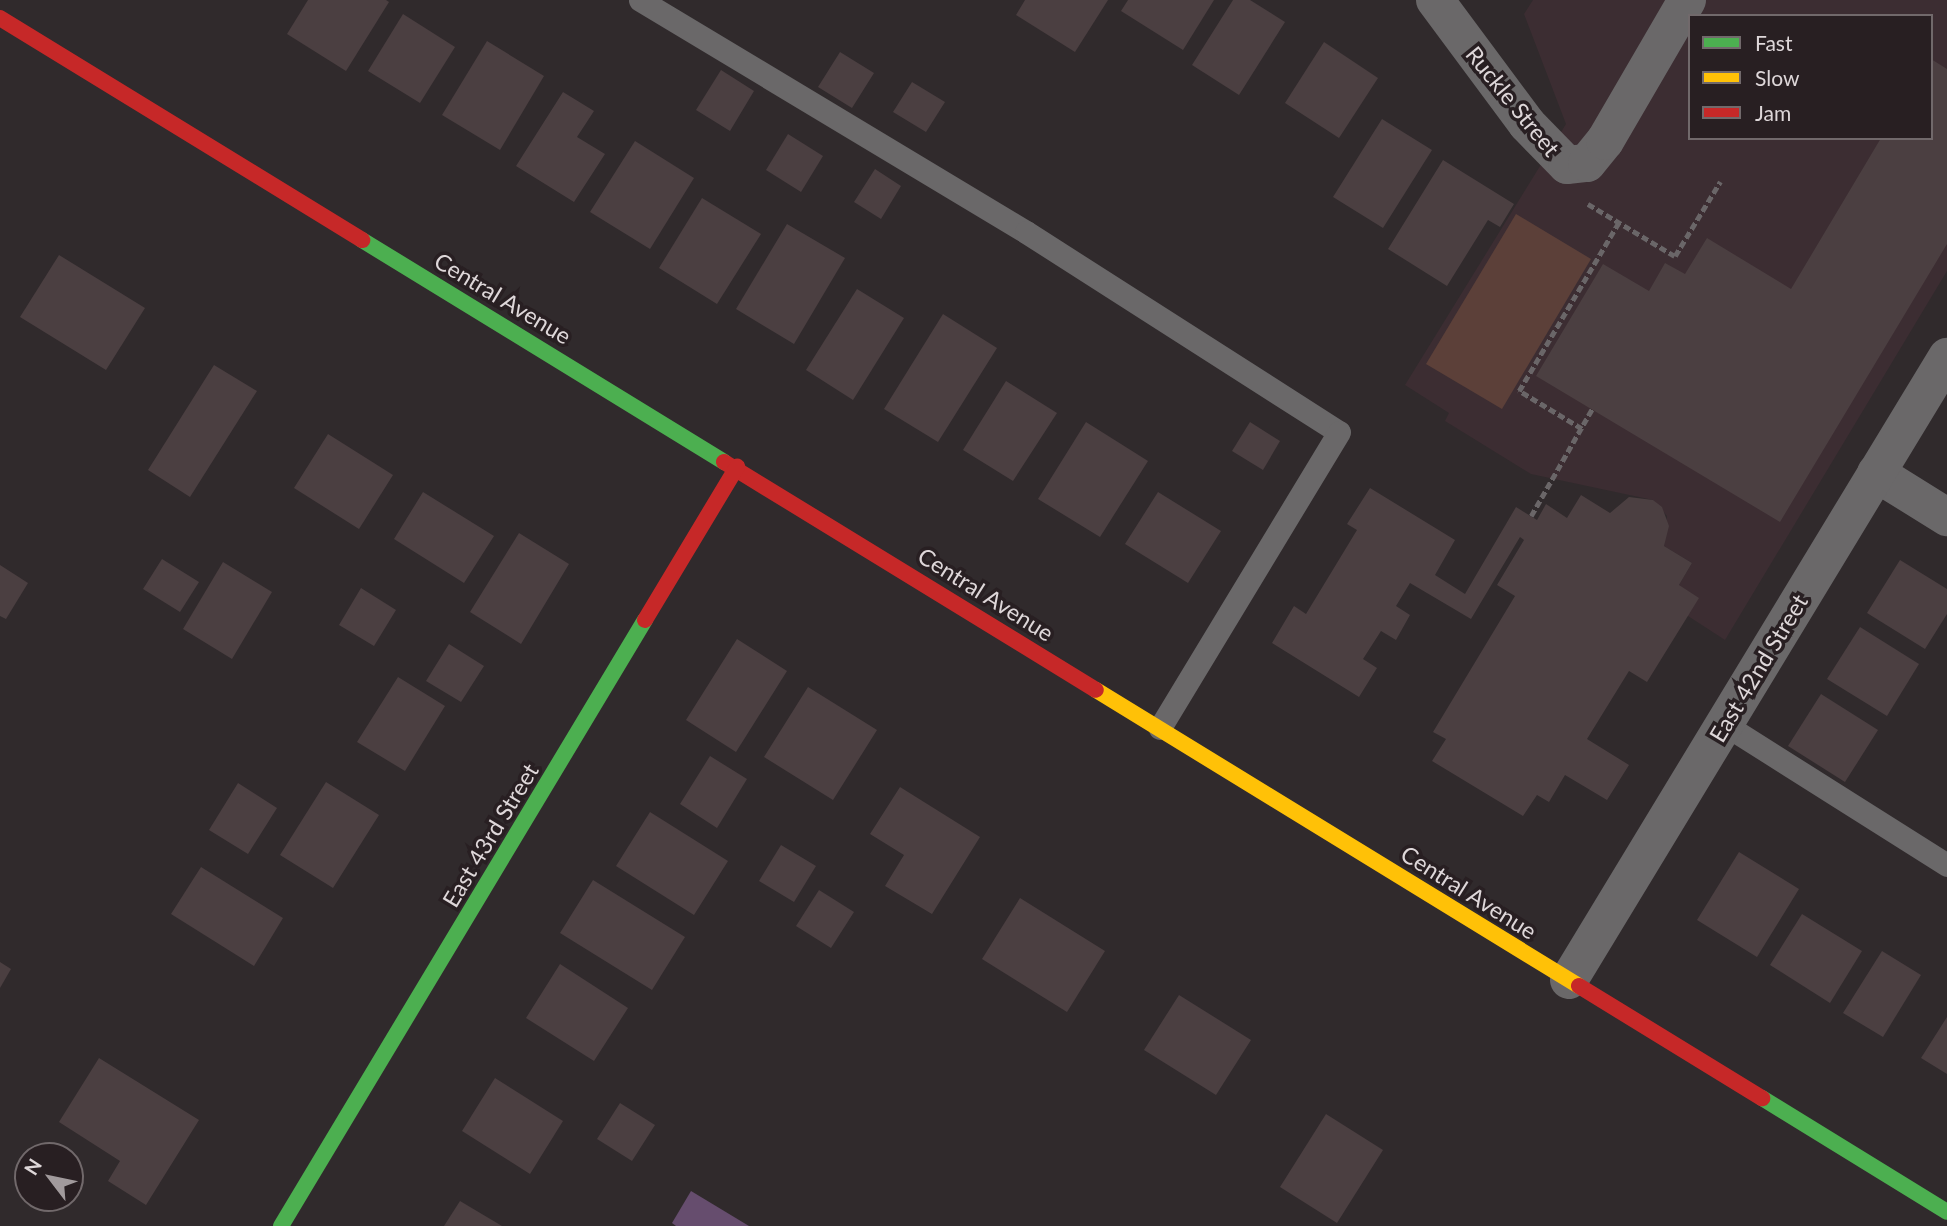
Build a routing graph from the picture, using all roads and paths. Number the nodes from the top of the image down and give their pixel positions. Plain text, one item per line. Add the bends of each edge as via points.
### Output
1 (640, 0) edge
2 (1435, 0) edge
3 (1687, 0) edge
4 (0, 18) edge
5 (1720, 182) dead end
6 (1582, 200) dead end
7 (1619, 222) junction
8 (1947, 357) edge
9 (1592, 409) dead end
10 (1582, 429) junction
11 (737, 467) junction
12 (1876, 473) junction
13 (1531, 516) dead end
14 (1947, 517) edge
15 (1724, 724) junction
16 (1160, 728) junction
17 (1947, 865) edge
18 (1569, 980) junction
19 (1947, 1212) edge
20 (281, 1226) edge

1 - 16 lane via 1026,232 1339,432
2 - 3 street, Ruckle Street via 1534,133 1567,165 1587,163 1605,141
4 - 11 main road, Central Avenue
5 - 7 path via 1675,256
6 - 7 path
7 - 10 path via 1519,391
8 - 12 street, East 42nd Street
9 - 10 path
10 - 13 path
11 - 16 main road, Central Avenue
11 - 20 main road, East 43rd Street
12 - 14 street
12 - 15 street, East 42nd Street
15 - 17 lane
15 - 18 street, East 42nd Street
16 - 18 main road, Central Avenue
18 - 19 main road, Central Avenue

